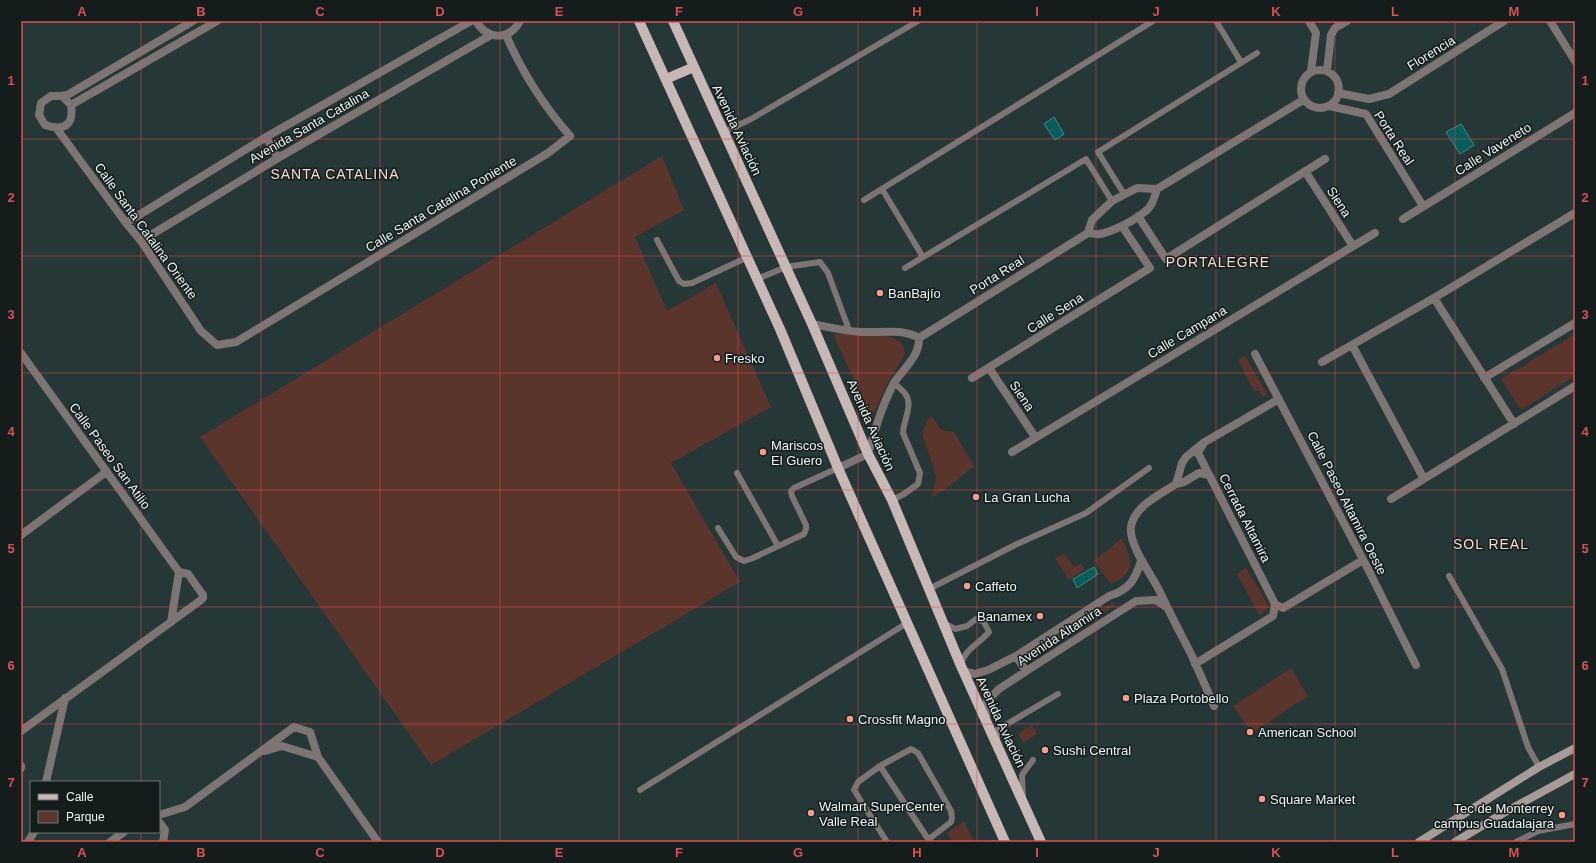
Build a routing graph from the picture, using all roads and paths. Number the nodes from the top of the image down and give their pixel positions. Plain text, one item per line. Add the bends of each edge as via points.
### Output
1 (193, 21) edge
2 (217, 21) edge
3 (471, 21) edge
4 (476, 21) edge
5 (520, 21) edge
6 (639, 21) edge
7 (673, 21) edge
8 (918, 21) edge
9 (1153, 21) edge
10 (1216, 21) edge
11 (1309, 21) edge
12 (1348, 21) edge
13 (1504, 21) edge
14 (1550, 21) edge
15 (506, 34) junction
16 (491, 35) junction
17 (1256, 53) dead end
18 (1575, 61) edge
19 (1241, 62) junction
20 (694, 67) junction
21 (1311, 71) junction
22 (1327, 71) junction
23 (666, 79) junction
24 (1338, 93) junction
25 (62, 96) junction
26 (1369, 99) joint
27 (1303, 100) junction
28 (71, 105) junction
29 (1329, 106) junction
30 (1575, 113) edge
31 (57, 129) junction
32 (724, 132) junction
33 (266, 137) junction
34 (278, 158) junction
35 (1325, 159) dead end
36 (1305, 171) junction
37 (882, 189) junction
38 (1157, 189) junction
39 (1124, 194) junction
40 (864, 200) dead end
41 (1112, 200) junction
42 (1424, 206) junction
43 (1575, 212) edge
44 (1138, 216) junction
45 (1403, 219) dead end
46 (126, 224) junction
47 (1122, 226) junction
48 (1088, 232) junction
49 (1375, 233) dead end
50 (657, 240) dead end
51 (141, 241) junction
52 (1353, 246) junction
53 (748, 257) junction
54 (923, 257) junction
55 (786, 267) junction
56 (905, 268) dead end
57 (757, 279) junction
58 (1434, 298) junction
59 (1575, 323) edge
60 (812, 324) junction
61 (849, 330) junction
62 (919, 338) junction
63 (217, 345) joint
64 (1352, 345) junction
65 (21, 353) edge
66 (1255, 354) dead end
67 (1322, 362) dead end
68 (989, 368) junction
69 (972, 378) dead end
70 (1484, 378) junction
71 (894, 383) junction
72 (1575, 386) edge
73 (1278, 396) junction
74 (1514, 424) junction
75 (1036, 437) junction
76 (1203, 443) junction
77 (1012, 452) dead end
78 (868, 454) junction
79 (838, 468) junction
80 (1149, 468) dead end
81 (106, 472) junction
82 (737, 473) dead end
83 (1209, 475) junction
84 (1424, 479) junction
85 (1176, 484) junction
86 (1391, 499) dead end
87 (892, 500) junction
88 (718, 528) dead end
89 (21, 535) edge
90 (778, 546) junction
91 (1363, 560) junction
92 (1141, 561) junction
93 (179, 572) junction
94 (1449, 576) dead end
95 (929, 589) junction
96 (1275, 604) junction
97 (1167, 608) junction
98 (171, 622) junction
99 (943, 622) junction
100 (907, 623) junction
101 (1016, 656) junction
102 (1195, 664) junction
103 (1416, 665) dead end
104 (962, 668) junction
105 (1026, 671) junction
106 (1058, 694) dead end
107 (65, 698) junction
108 (1214, 706) dead end
109 (986, 722) junction
110 (21, 731) edge
111 (997, 744) junction
112 (1575, 748) edge
113 (258, 752) junction
114 (318, 757) junction
115 (1033, 760) dead end
116 (880, 766) junction
117 (1539, 768) junction
118 (1575, 774) edge
119 (46, 781) edge
120 (640, 790) dead end
121 (1024, 801) junction
122 (160, 815) edge
123 (160, 823) edge
124 (1575, 824) edge
125 (33, 833) edge
126 (123, 833) edge
127 (930, 841) edge
128 (28, 842) edge
129 (110, 842) edge
130 (163, 842) edge
131 (378, 842) edge
132 (887, 842) edge
133 (1005, 842) edge
134 (1042, 842) edge
135 (1419, 842) edge
136 (1455, 842) edge
137 (1516, 842) edge

1 - 25 street
2 - 28 street
3 - 33 street, Avenida Santa Catalina
4 - 16 street via 480,29
5 - 15 street via 513,31
6 - 23 main road
7 - 20 main road, Avenida Aviación
8 - 32 lane via 751,119
9 - 37 lane
10 - 19 lane
11 - 21 street via 1316,33
12 - 22 street via 1335,28 1331,35
13 - 26 street, Florencia via 1389,94
14 - 18 street
15 - 16 street
15 - 63 street, Calle Santa Catalina Poniente via 527,78 570,136 548,153 236,342
16 - 34 street, Avenida Santa Catalina
17 - 19 lane
19 - 39 lane via 1098,152
20 - 23 main road
20 - 32 main road, Avenida Aviación
21 - 22 street
21 - 27 street via 1303,79 1300,90
22 - 24 street via 1334,76 1338,84
23 - 53 main road
24 - 26 street, Porta Real
24 - 29 street via 1335,101
25 - 28 street
25 - 31 street via 50,96 41,103 39,115 45,125
27 - 29 street via 1310,106
27 - 38 street
28 - 31 street via 73,116 67,125
29 - 42 street, Porta Real via 1366,114
30 - 42 street, Calle Vaveneto
31 - 46 street, Calle Santa Catalina Oriente
32 - 55 main road, Avenida Aviación
33 - 34 street
33 - 46 street, Avenida Santa Catalina
34 - 51 street, Avenida Santa Catalina
35 - 36 street
36 - 44 street via 1166,259
36 - 52 street, Siena
37 - 40 lane
37 - 54 lane
38 - 39 street, Porta Real via 1137,188
38 - 44 street, Porta Real via 1154,200
39 - 41 street, Porta Real
41 - 48 street, Porta Real via 1092,220
41 - 54 lane via 1086,159
42 - 45 street
43 - 58 street
44 - 47 street, Porta Real
46 - 51 street, Calle Santa Catalina Oriente
47 - 48 street, Porta Real via 1099,234
47 - 68 street, Calle Sena via 1150,268
48 - 62 street, Porta Real
49 - 52 street, Calle Campana
50 - 53 lane via 679,281 684,284 692,283
51 - 63 street, Calle Santa Catalina Oriente via 201,331
52 - 75 street, Calle Campana
53 - 57 main road
54 - 56 lane
55 - 57 lane
55 - 60 main road, Avenida Aviación
55 - 61 lane via 820,262 828,273
57 - 79 main road
58 - 64 street
58 - 70 street
59 - 70 street
60 - 61 street
60 - 78 main road, Avenida Aviación
61 - 62 street via 912,334
62 - 71 street via 919,346 910,363
64 - 67 street
64 - 84 street
65 - 81 street, Calle Paseo San Atilio
66 - 73 street, Calle Paseo Altamira Oeste
68 - 69 street, Calle Sena
68 - 75 street, Siena
70 - 74 street
71 - 78 street
71 - 87 lane via 907,395 904,434 920,473 918,484
72 - 74 street
73 - 76 street
73 - 91 street, Calle Paseo Altamira Oeste
74 - 84 street
75 - 77 street, Calle Campana
76 - 83 street, Cerrada Altamira via 1198,453
76 - 85 street via 1182,463
78 - 79 street
78 - 87 main road, Avenida Aviación
79 - 90 lane via 791,491 806,529 804,534
79 - 100 main road
80 - 95 lane via 1086,513 1015,544
81 - 89 street
81 - 93 street, Calle Paseo San Atilio
82 - 90 lane
83 - 85 street via 1199,473
83 - 96 street, Cerrada Altamira
84 - 86 street
85 - 92 street via 1144,506 1135,516 1131,527 1132,536
87 - 95 main road, Avenida Aviación
88 - 90 lane via 736,557 744,561
91 - 96 street via 1283,608
91 - 103 street, Calle Paseo Altamira Oeste
92 - 97 street
92 - 101 street, Avenida Altamira via 1135,579 1127,587
93 - 98 street
93 - 98 street, Calle Paseo San Atilio via 188,574 203,598
94 - 117 lane via 1502,669 1528,747
95 - 99 main road, Avenida Aviación
96 - 102 street via 1273,616
97 - 102 street
97 - 105 street, Avenida Altamira via 1156,600 1136,601
98 - 107 street, Calle Paseo San Atilio
99 - 104 main road, Avenida Aviación
99 - 104 lane via 955,629 967,626 976,619 984,622 989,632 963,656
100 - 120 lane
100 - 133 main road
101 - 104 street, Avenida Altamira via 975,674
101 - 105 street
102 - 108 street
104 - 109 main road, Avenida Aviación
105 - 109 street, Avenida Altamira via 999,689 987,701
106 - 111 lane via 997,730
107 - 110 street, Calle Paseo San Atilio
107 - 119 street
109 - 111 main road, Avenida Aviación
111 - 121 main road, Avenida Aviación
112 - 117 main road
113 - 114 street via 282,746
113 - 114 street via 294,727 310,732
113 - 122 street via 184,807
114 - 131 street
115 - 121 lane via 1022,775
116 - 127 lane
116 - 127 lane via 911,749 918,752 951,810 951,822
116 - 132 lane via 858,782 854,790
117 - 135 main road
118 - 136 main road
121 - 134 main road, Avenida Aviación
123 - 130 street via 165,830
124 - 137 lane via 1538,831
125 - 128 street
126 - 129 street

